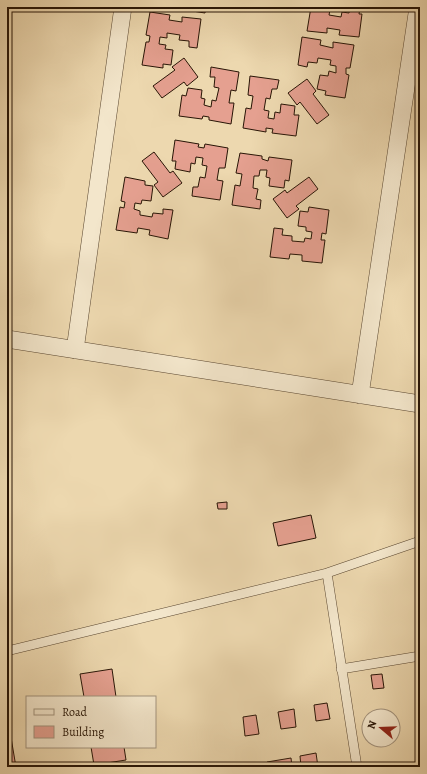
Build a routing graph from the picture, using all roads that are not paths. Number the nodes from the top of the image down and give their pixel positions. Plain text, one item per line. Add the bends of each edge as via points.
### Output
1 (123, 7) edge
2 (418, 7) edge
3 (7, 339) edge
4 (75, 350) junction
5 (360, 395) junction
6 (420, 404) edge
7 (420, 541) edge
8 (327, 573) junction
9 (7, 651) edge
10 (420, 656) edge
11 (341, 669) junction
12 (357, 767) edge

1 - 4 street
2 - 5 street
3 - 4 street
4 - 5 street
5 - 6 street
7 - 8 lane
8 - 9 lane
8 - 11 lane
10 - 11 lane
11 - 12 lane

